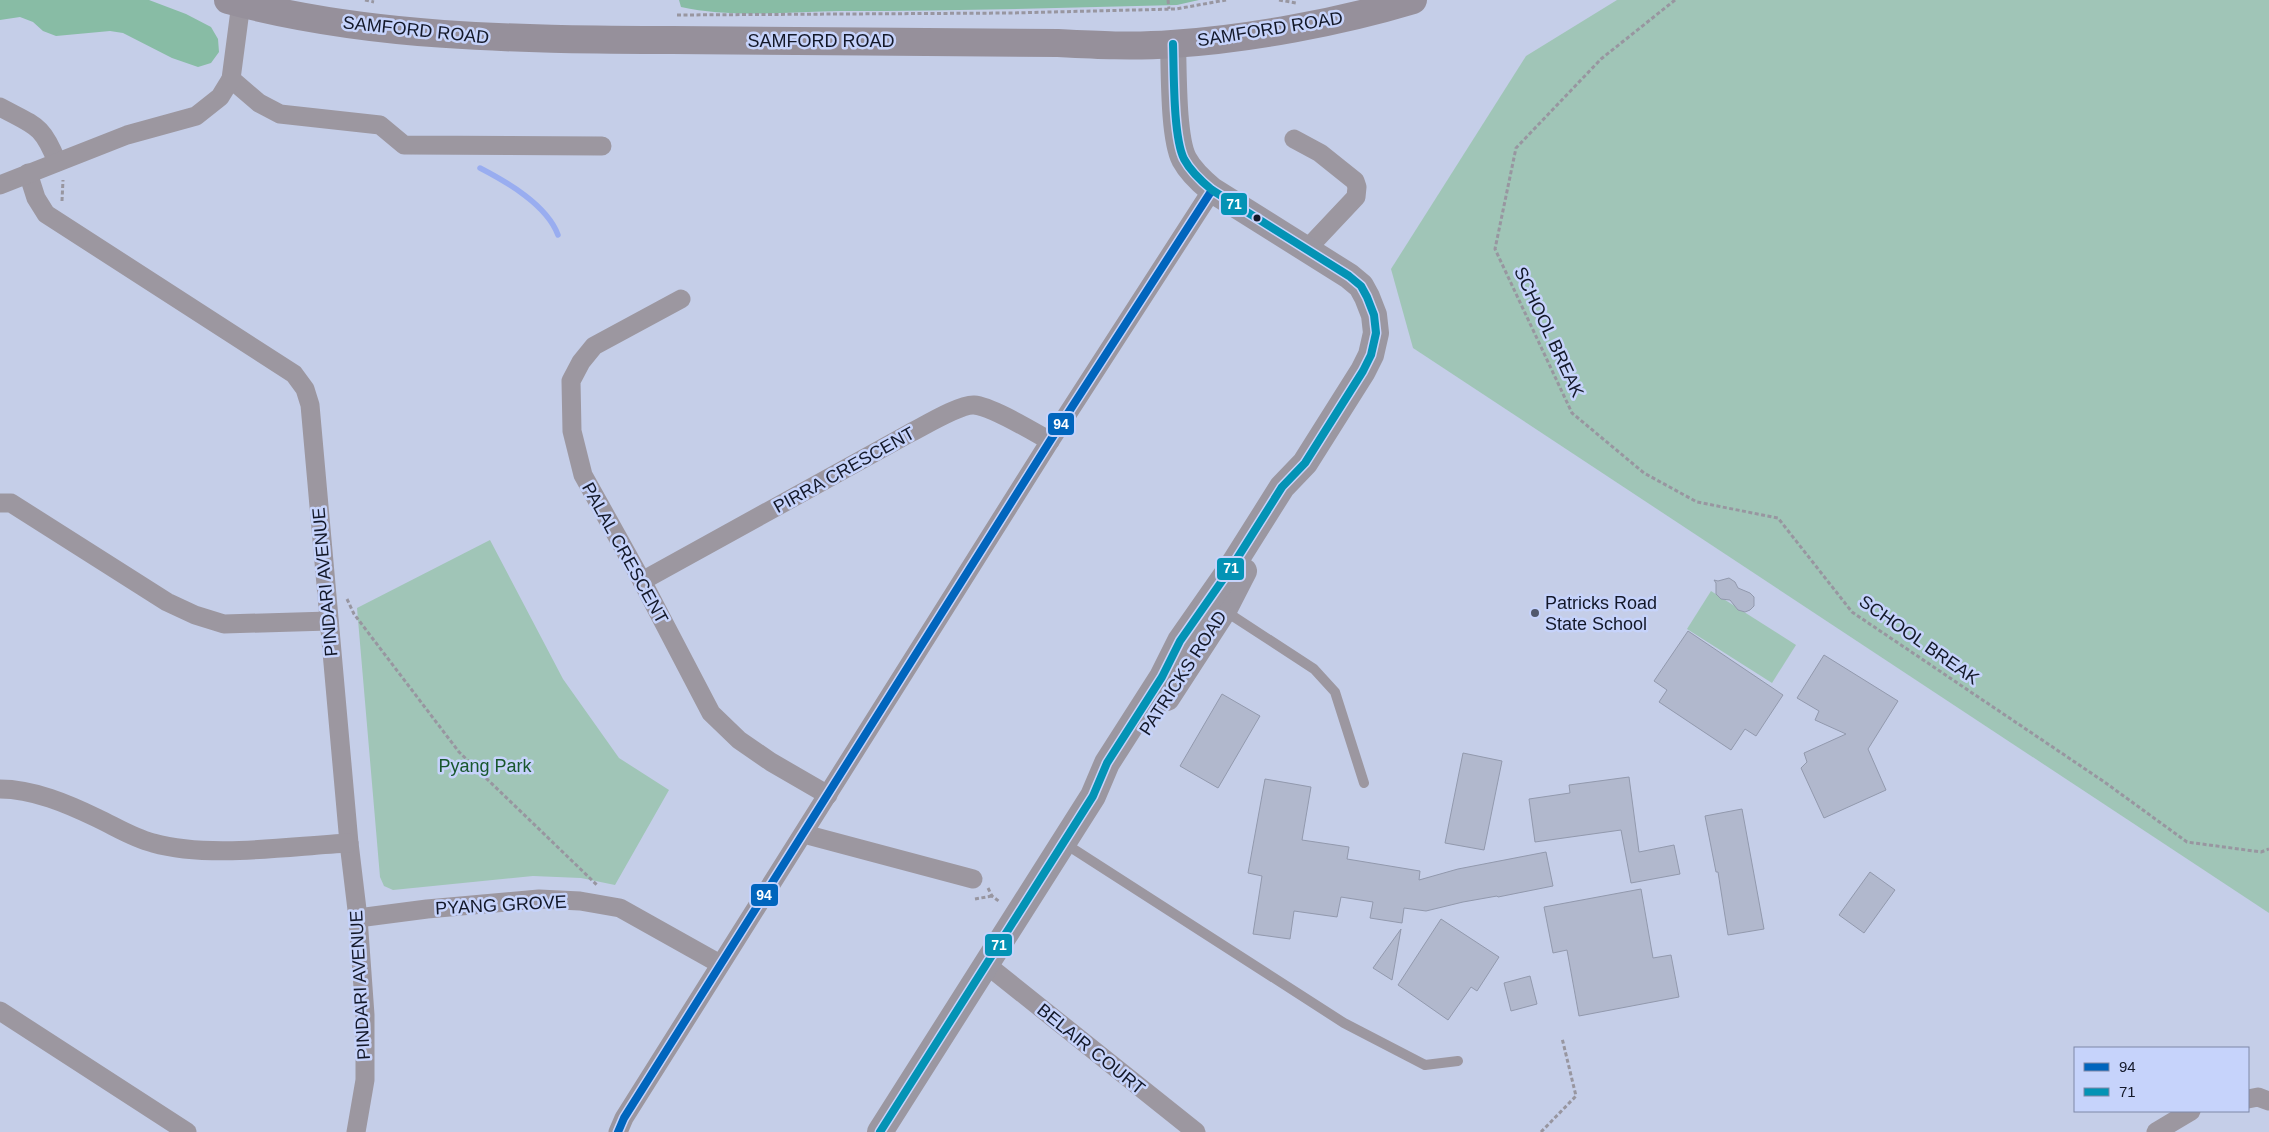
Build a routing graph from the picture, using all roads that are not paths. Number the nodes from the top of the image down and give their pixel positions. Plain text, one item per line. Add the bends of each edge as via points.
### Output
1 (1413, 0) edge
2 (234, 2) edge
3 (1173, 44) junction
4 (231, 79) junction
5 (0, 107) edge
6 (1294, 139) dead end
7 (602, 146) dead end
8 (57, 162) junction
9 (28, 173) junction
10 (0, 185) edge
11 (1212, 190) junction
12 (1307, 249) junction
13 (681, 299) dead end
14 (1050, 442) junction
15 (1305, 463) junction
16 (0, 503) edge
17 (642, 582) junction
18 (1224, 610) junction
19 (329, 621) junction
20 (1364, 783) dead end
21 (0, 789) edge
22 (828, 795) junction
23 (1094, 796) junction
24 (804, 834) junction
25 (349, 843) junction
26 (1063, 843) junction
27 (972, 888) road end
28 (358, 918) junction
29 (720, 964) junction
30 (987, 965) junction
31 (0, 1011) edge
32 (1458, 1061) dead end
33 (2249, 1099) edge
34 (2269, 1101) edge
35 (2189, 1112) edge
36 (188, 1132) edge
37 (356, 1132) edge
38 (618, 1132) edge
39 (880, 1132) edge
40 (1196, 1132) edge
41 (2156, 1132) edge

1 - 3 main road, SAMFORD ROAD via 1333,20
2 - 3 main road, SAMFORD ROAD via 318,20 392,31 513,39
2 - 4 street
3 - 11 main road via 1178,143 1184,160 1197,178
4 - 7 street via 259,103 280,114 380,125 404,145
4 - 8 street via 220,97 196,116 127,135
5 - 8 street via 39,128 48,139
6 - 12 street via 1355,181 1357,188 1356,197
8 - 9 street
9 - 10 street
9 - 19 street, PINDARI AVENUE via 36,198 46,214 294,374 305,389 310,405
11 - 12 main road
11 - 14 street
12 - 15 main road, PATRICKS ROAD via 1336,266 1360,286 1374,315 1376,334 1371,355
13 - 17 street, PALAL CRESCENT via 594,346 572,381 572,431 582,476
14 - 17 street, PIRRA CRESCENT via 1000,414 973,405 946,414
14 - 22 street
15 - 18 main road, PATRICKS ROAD via 1294,494 1237,583
15 - 23 main road, PATRICKS ROAD via 1282,487 1189,628 1107,763
16 - 19 street via 11,502 167,602 195,616 224,624
17 - 22 street, PALAL CRESCENT via 711,713 739,740
18 - 20 lane via 1314,669 1335,692
18 - 23 main road, PATRICKS ROAD via 1120,771
19 - 25 street, PINDARI AVENUE
21 - 25 street via 51,798 153,843 201,851
22 - 24 street
23 - 26 main road, PATRICKS ROAD
24 - 27 street
24 - 29 street
25 - 28 street, PINDARI AVENUE
26 - 30 main road, PATRICKS ROAD
26 - 32 lane via 1344,1023 1425,1064
28 - 29 street, PYANG GROVE via 540,899 580,901 620,908
28 - 37 street, PINDARI AVENUE via 366,1015 365,1080
29 - 38 street
30 - 39 main road, PATRICKS ROAD
30 - 40 street, BELAIR COURT
31 - 36 street
33 - 34 street via 2258,1097
35 - 41 street

